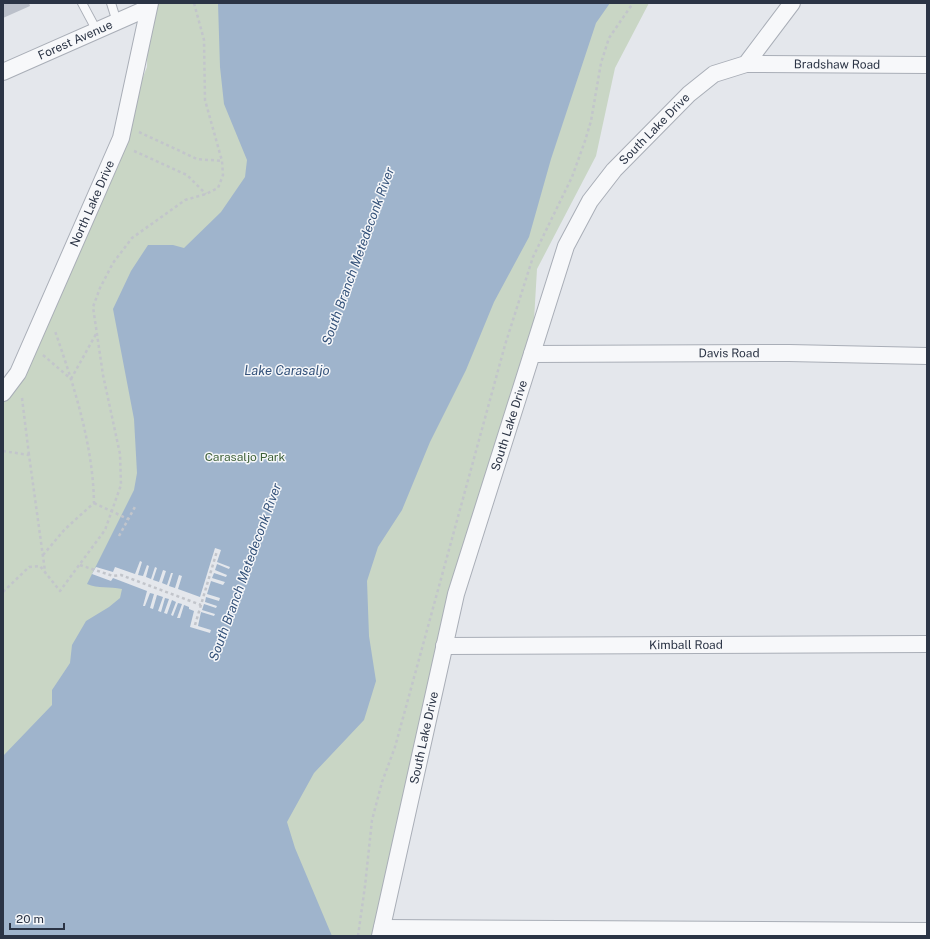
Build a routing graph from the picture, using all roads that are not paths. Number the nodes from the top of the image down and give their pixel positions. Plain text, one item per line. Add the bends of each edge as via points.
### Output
1 (82, 3) edge
2 (111, 3) edge
3 (792, 3) edge
4 (149, 6) edge
5 (117, 22) junction
6 (97, 31) junction
7 (746, 64) junction
8 (927, 65) edge
9 (3, 72) edge
10 (532, 354) junction
11 (927, 356) edge
12 (3, 393) edge
13 (927, 644) edge
14 (444, 646) junction
15 (927, 931) edge
16 (381, 932) edge

1 - 6 lane
2 - 5 lane
3 - 7 street
4 - 5 street, Forest Avenue
4 - 12 street, North Lake Drive via 119,144 18,373
5 - 6 street, Forest Avenue
6 - 9 street, Forest Avenue
7 - 8 street, Bradshaw Road
7 - 10 street, South Lake Drive via 714,74 689,94 614,170 590,201 566,246
10 - 11 street, Davis Road via 789,353
10 - 14 street, South Lake Drive via 456,594
13 - 14 street, Kimball Road
14 - 16 street, South Lake Drive
15 - 16 street

